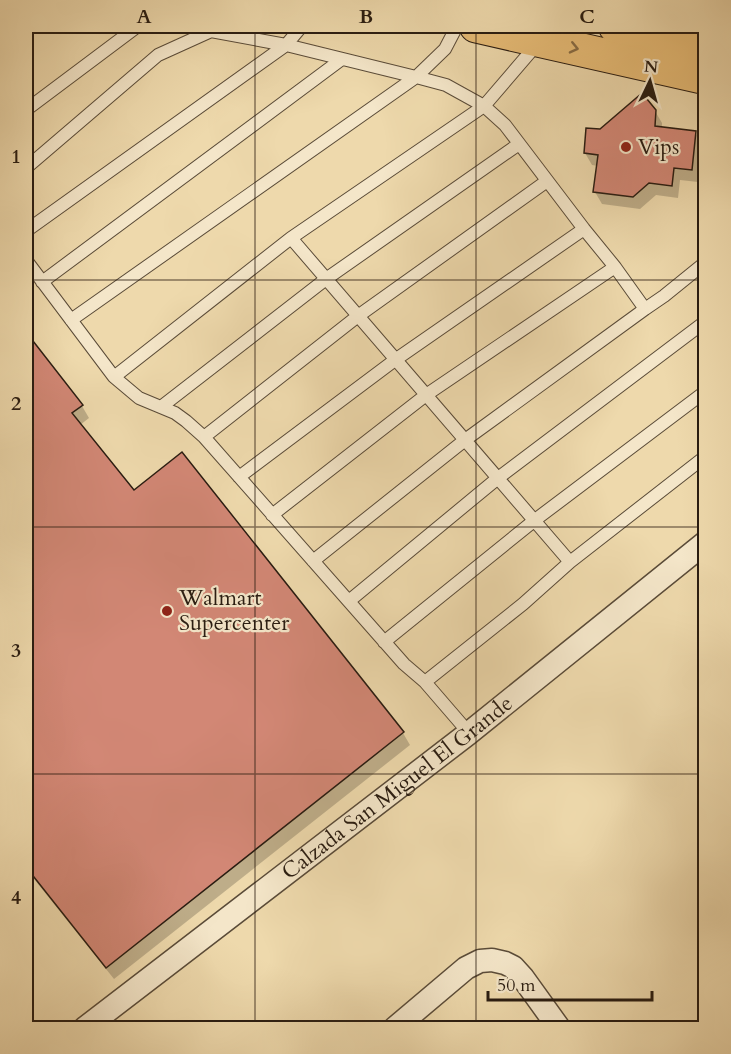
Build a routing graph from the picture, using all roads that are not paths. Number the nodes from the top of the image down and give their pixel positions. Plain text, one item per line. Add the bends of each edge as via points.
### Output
1 (138, 26) edge
2 (196, 26) edge
3 (302, 26) edge
4 (458, 26) edge
5 (476, 26) edge
6 (615, 26) edge
7 (211, 31) junction
8 (540, 40) junction
9 (286, 45) junction
10 (705, 45) edge
11 (342, 59) junction
12 (416, 77) junction
13 (700, 78) edge
14 (484, 106) junction
15 (26, 110) edge
16 (519, 144) junction
17 (26, 168) edge
18 (547, 181) junction
19 (584, 229) junction
20 (26, 231) edge
21 (291, 238) junction
22 (26, 260) edge
23 (705, 262) edge
24 (615, 267) junction
25 (326, 279) junction
26 (42, 282) junction
27 (645, 309) junction
28 (358, 316) junction
29 (71, 320) junction
30 (705, 321) edge
31 (396, 360) junction
32 (114, 377) junction
33 (705, 391) edge
34 (426, 395) junction
35 (161, 407) junction
36 (204, 437) junction
37 (465, 440) junction
38 (705, 456) edge
39 (239, 477) junction
40 (498, 478) junction
41 (272, 515) junction
42 (535, 520) junction
43 (705, 542) edge
44 (313, 561) junction
45 (570, 562) junction
46 (349, 602) junction
47 (384, 642) junction
48 (425, 682) junction
49 (469, 733) junction
50 (85, 1029) edge
51 (395, 1029) edge
52 (559, 1029) edge

1 - 15 lane
2 - 7 lane
3 - 9 lane
4 - 12 lane via 445,50
5 - 8 highway
6 - 10 highway
7 - 9 lane
7 - 17 lane via 158,55
8 -> 13 highway
8 - 14 lane
9 - 11 lane
9 - 20 lane
11 - 12 lane
11 - 26 lane
12 - 14 lane via 446,86
12 - 29 lane
14 - 16 lane
14 - 21 lane
16 - 18 lane
16 - 25 lane
18 - 19 lane
18 - 28 lane
19 - 24 lane
19 - 31 lane
21 - 25 lane
21 - 32 lane
22 - 26 lane
23 - 27 lane
24 - 27 lane
24 - 34 lane
25 - 28 lane
25 - 35 lane
26 - 29 lane
27 - 37 lane
28 - 31 lane
28 - 36 lane
29 - 32 lane
30 - 40 lane
31 - 34 lane
31 - 39 lane
32 - 35 lane via 139,398
33 - 42 lane
34 - 37 lane
34 - 41 lane
35 - 36 lane
36 - 39 lane
37 - 40 lane
37 - 44 lane
38 - 45 lane
39 - 41 lane
40 - 42 lane
40 - 46 lane
41 - 44 lane
42 - 45 lane
42 - 47 lane
43 - 49 street, Calzada San Miguel El Grande
44 - 46 lane
45 - 48 lane
46 - 47 lane
47 - 48 lane
48 - 49 lane
49 - 50 street, Calzada San Miguel El Grande
51 - 52 street via 466,968 492,960 505,963 523,978

